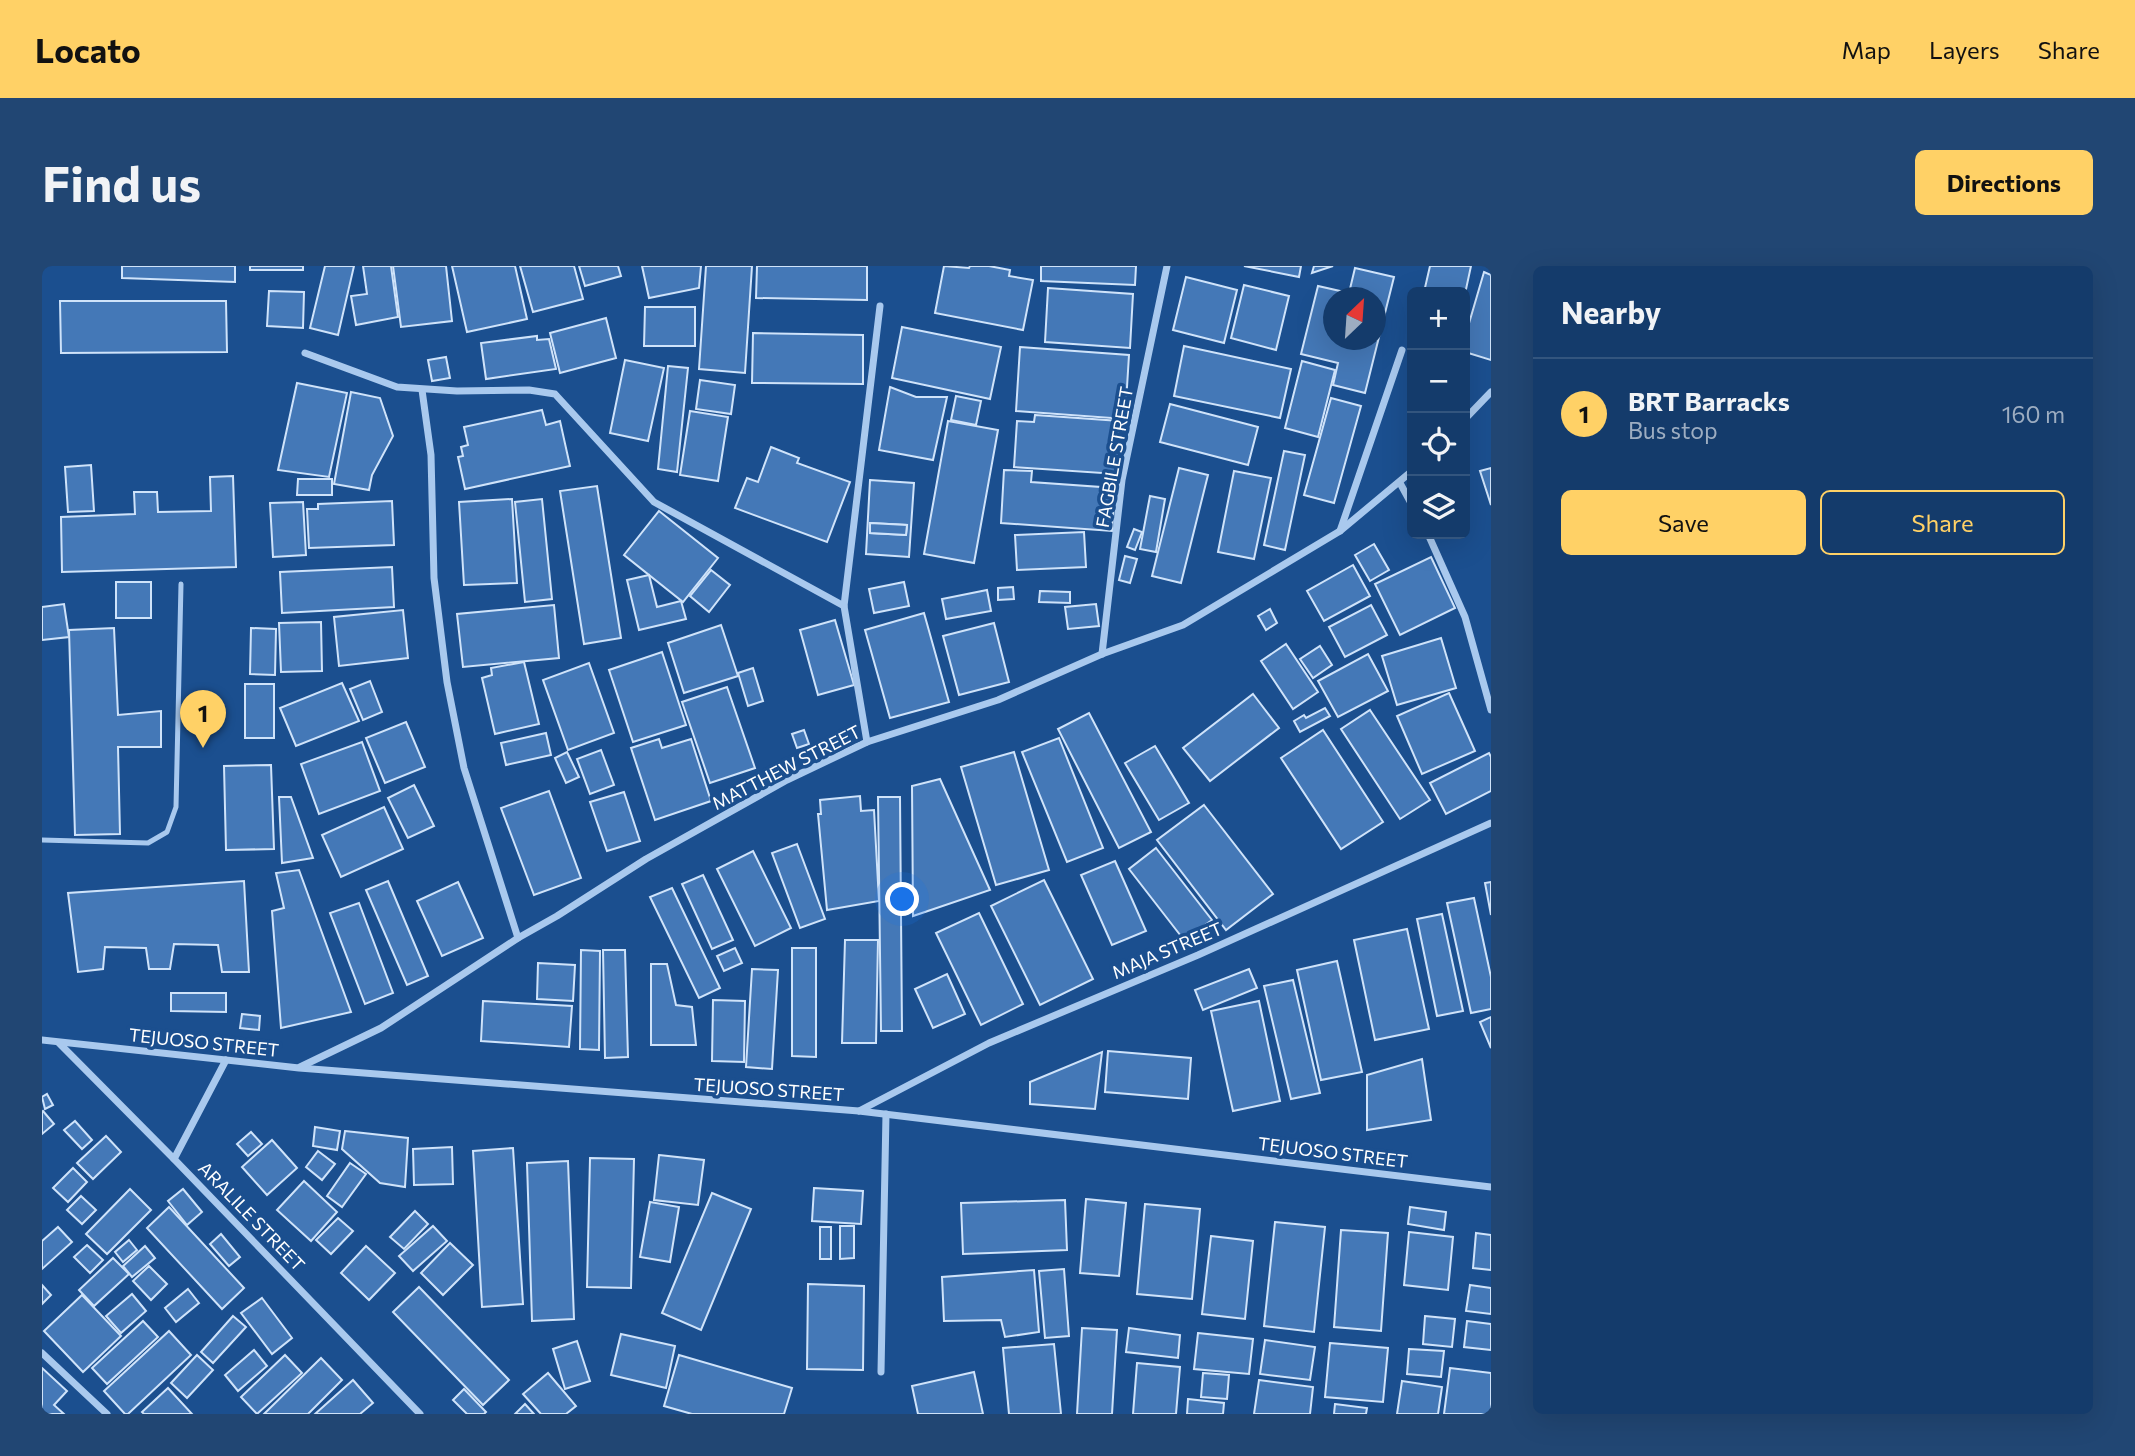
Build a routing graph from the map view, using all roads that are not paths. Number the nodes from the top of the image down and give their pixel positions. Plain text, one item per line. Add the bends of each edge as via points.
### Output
1 (1167, 266) edge
2 (880, 306) dead end
3 (1402, 350) dead end
4 (305, 353) dead end
5 (422, 390) junction
6 (1491, 391) edge
7 (1470, 414) edge
8 (1407, 476) edge
9 (1400, 483) junction
10 (1407, 496) edge
11 (1340, 531) junction
12 (1431, 539) edge
13 (181, 584) dead end
14 (844, 606) junction
15 (1102, 654) junction
16 (1491, 710) edge
17 (867, 742) junction
18 (1491, 823) edge
19 (42, 841) edge
20 (518, 937) junction
21 (42, 1040) edge
22 (58, 1043) junction
23 (226, 1060) junction
24 (299, 1068) junction
25 (859, 1111) junction
26 (886, 1114) junction
27 (174, 1159) junction
28 (1491, 1187) edge
29 (42, 1353) edge
30 (881, 1371) dead end
31 (107, 1414) edge
32 (420, 1414) edge

1 - 15 street, FAGBILE STREET via 1122,480
2 - 14 street
3 - 11 street
4 - 5 street via 397,387
5 - 14 street via 555,394 654,502
5 - 20 street via 431,455 433,578 447,682 464,768
6 - 7 street
8 - 9 street, MATTHEW STREET
9 - 10 street
9 - 11 street, MATTHEW STREET
11 - 15 street, MATTHEW STREET via 1183,625
12 - 16 street via 1465,617
13 - 19 lane via 176,807 167,832 148,843
14 - 17 street
15 - 17 street, MATTHEW STREET via 998,700
17 - 20 street, MATTHEW STREET via 787,780
18 - 25 street, MAJA STREET via 989,1044
20 - 24 street, MATTHEW STREET via 381,1028
21 - 22 street, TEJUOSO STREET
22 - 23 street, TEJUOSO STREET
22 - 27 street, ARALILE STREET
23 - 24 street, TEJUOSO STREET
23 - 27 street
24 - 25 street, TEJUOSO STREET
25 - 26 street, TEJUOSO STREET
26 - 28 street, TEJUOSO STREET
26 - 30 street
27 - 32 street, ARALILE STREET
29 - 31 street

